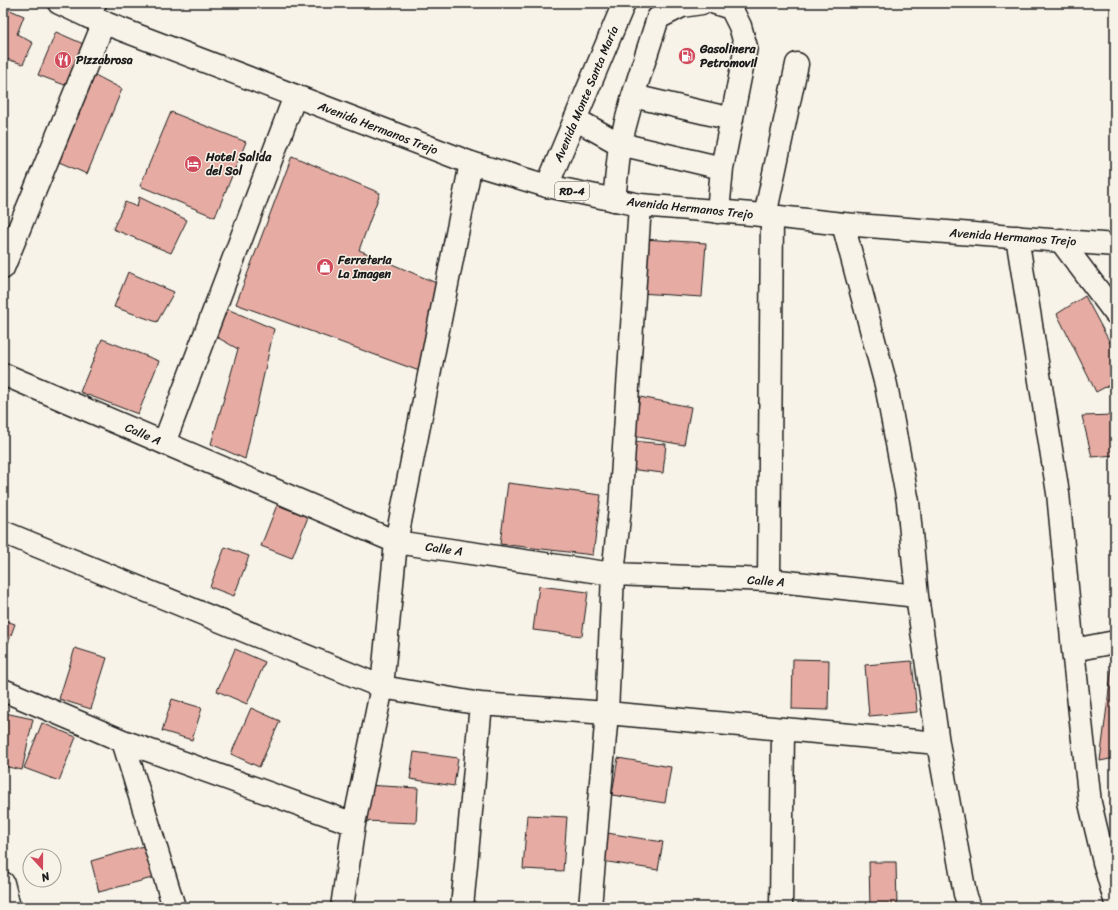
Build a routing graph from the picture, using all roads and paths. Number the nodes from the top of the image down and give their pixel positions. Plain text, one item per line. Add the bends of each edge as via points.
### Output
1 (59, 3) edge
2 (624, 3) edge
3 (702, 3) edge
4 (715, 3) edge
5 (96, 14) edge
6 (797, 64) dead end
7 (295, 96) junction
8 (633, 96) junction
9 (575, 119) junction
10 (732, 119) junction
11 (620, 144) junction
12 (471, 163) junction
13 (722, 168) junction
14 (547, 186) junction
15 (614, 200) junction
16 (640, 205) junction
17 (718, 212) junction
18 (769, 216) junction
19 (843, 224) junction
20 (1018, 237) junction
21 (1060, 240) junction
22 (1115, 245) edge
23 (3, 268) edge
24 (1115, 313) edge
25 (3, 374) edge
26 (164, 443) junction
27 (3, 532) edge
28 (396, 542) junction
29 (613, 574) junction
30 (769, 580) junction
31 (917, 596) junction
32 (1115, 642) edge
33 (1073, 650) junction
34 (382, 687) junction
35 (3, 690) edge
36 (481, 704) junction
37 (607, 713) junction
38 (783, 730) junction
39 (123, 741) junction
40 (938, 743) junction
41 (354, 824) junction
42 (3, 883) edge
43 (1114, 895) edge
44 (9, 907) edge
45 (174, 907) edge
46 (342, 907) edge
47 (462, 907) edge
48 (590, 907) edge
49 (781, 907) edge
50 (970, 907) edge

1 - 5 street, Avenida Hermanos Trejo / RD-4
2 - 9 street, Avenida Monte Santa María
3 - 8 street via 682,6 658,18
4 - 10 street via 731,8 746,47
5 - 7 street, Avenida Hermanos Trejo / RD-4
5 - 23 street
6 - 18 street
7 - 12 street, Avenida Hermanos Trejo / RD-4
7 - 26 street
8 - 10 street
8 - 11 street
9 - 11 street
9 - 14 street, Avenida Monte Santa María
10 - 13 street
11 - 13 street
11 - 15 street
12 - 14 street, Avenida Hermanos Trejo / RD-4
12 - 28 street
13 - 17 street
14 - 15 street, Avenida Hermanos Trejo / RD-4
15 - 16 street, Avenida Hermanos Trejo / RD-4
16 - 17 street, Avenida Hermanos Trejo / RD-4
16 - 29 street via 620,508
17 - 18 street, Avenida Hermanos Trejo / RD-4
18 - 19 street, Avenida Hermanos Trejo / RD-4
18 - 30 street
19 - 20 street, Avenida Hermanos Trejo / RD-4
19 - 31 street via 886,385 908,502
20 - 21 street, Avenida Hermanos Trejo / RD-4
20 - 33 street via 1058,493
21 - 22 street, Avenida Hermanos Trejo / RD-4
21 - 24 street
25 - 26 street, Calle A
26 - 28 street, Calle A
27 - 34 street
28 - 29 street, Calle A
28 - 34 street
29 - 30 street, Calle A
29 - 37 street
30 - 31 street, Calle A
31 - 40 street
32 - 33 street
33 - 43 street via 1090,803
34 - 36 street
34 - 41 street
35 - 39 street
36 - 37 street
36 - 47 street
37 - 38 street
37 - 48 street
38 - 40 street
38 - 49 street
39 - 41 street
39 - 45 street
40 - 50 street
41 - 46 street
42 - 44 street

